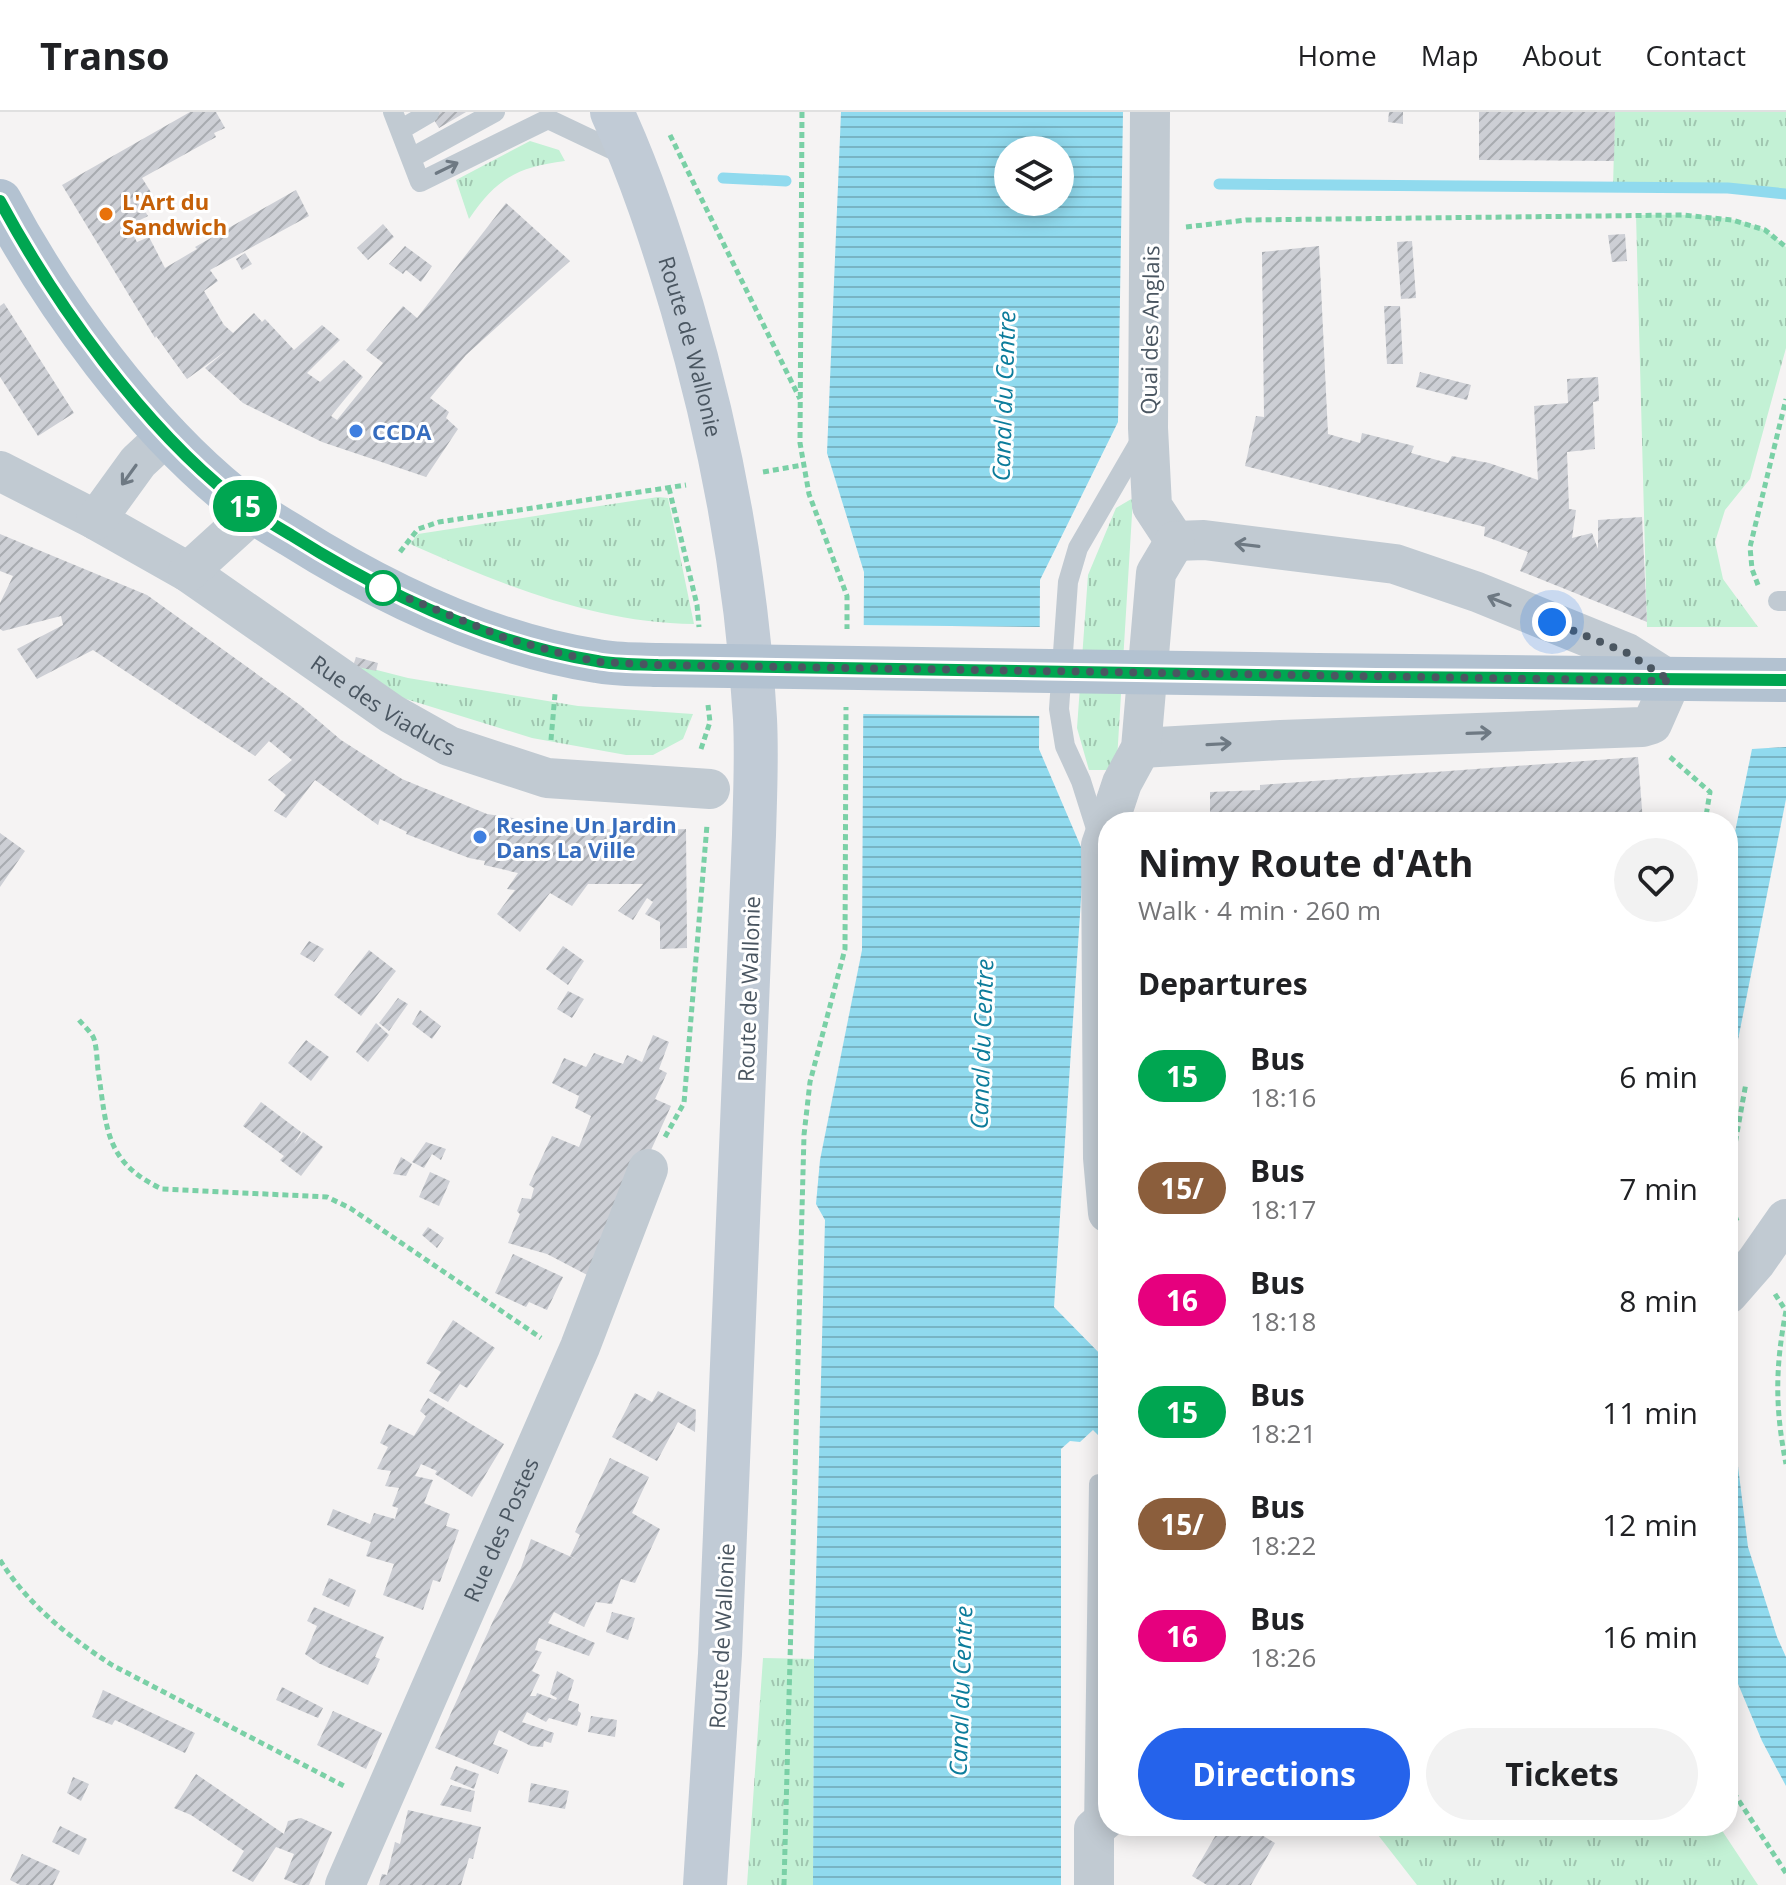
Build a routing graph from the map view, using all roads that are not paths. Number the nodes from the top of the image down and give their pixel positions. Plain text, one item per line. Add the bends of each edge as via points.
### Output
1 (495, 112) edge
2 (513, 112) edge
3 (612, 112) edge
4 (1150, 112) edge
5 (429, 113) edge
6 (397, 121) edge
7 (524, 130) junction
8 (411, 158) junction
9 (634, 160) junction
10 (0, 201) edge
11 (1148, 428) junction
12 (168, 434) junction
13 (0, 471) edge
14 (254, 512) junction
15 (96, 520) junction
16 (1175, 541) junction
17 (188, 572) junction
18 (1786, 680) edge
19 (1671, 681) junction
20 (1141, 748) junction
21 (710, 789) road end
22 (1112, 812) edge
23 (1098, 815) edge
24 (648, 1169) road end
25 (1786, 1219) edge
26 (1739, 1282) edge
27 (1100, 1836) edge
28 (345, 1885) edge
29 (705, 1885) edge
30 (1094, 1885) edge

1 - 8 lane
2 - 7 lane
3 - 9 main road, Route de Wallonie
4 - 11 street, Quai des Anglais
5 - 6 lane
6 - 8 lane
8 -> 7 lane via 420,182
7 - 9 lane via 548,119
9 - 29 main road, Route de Wallonie via 705,385 740,565 755,719 721,1638
10 - 12 main road via 82,331
11 - 16 street, Quai des Anglais via 1152,506
11 - 23 lane via 1078,548 1068,582 1059,709 1065,746
12 - 14 main road
12 -> 15 street via 138,462
13 - 15 street, Rue des Viaducs
14 - 17 street
14 - 19 main road, bridge via 372,582 503,637 599,662
15 - 17 street, Rue des Viaducs
19 -> 16 street via 1627,653 1395,564 1204,540
16 - 20 street via 1156,573
17 - 21 street, Rue des Viaducs via 338,677 449,746 547,778
18 - 19 main road
20 -> 19 street via 1642,727 1652,724
20 - 22 street
24 - 28 street, Rue des Postes via 574,1360
25 - 26 street
27 - 30 street

